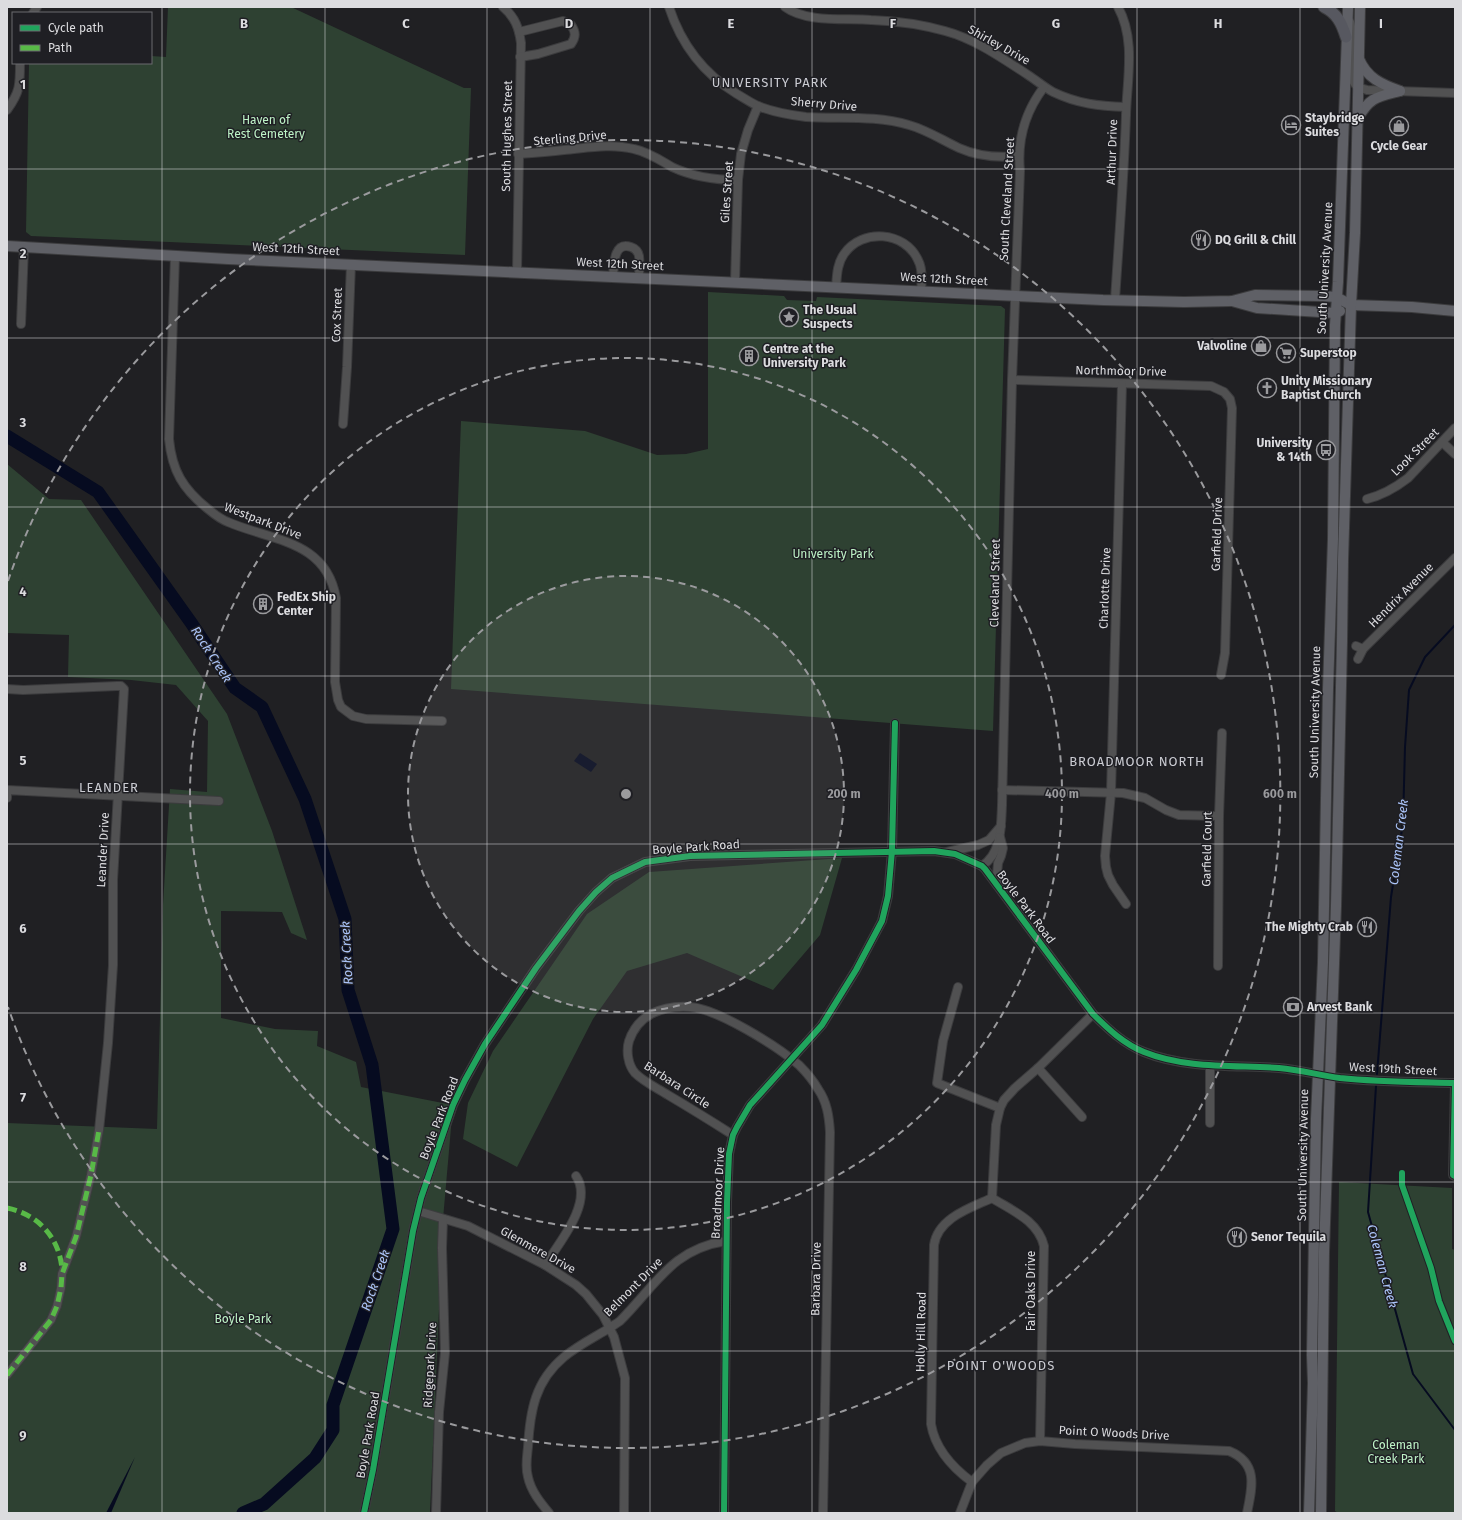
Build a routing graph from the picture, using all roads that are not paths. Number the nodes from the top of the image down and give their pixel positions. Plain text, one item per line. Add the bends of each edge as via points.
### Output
1 (503, 7) edge
2 (669, 7) edge
3 (785, 7) edge
4 (1118, 7) edge
5 (1324, 7) edge
6 (1360, 7) edge
7 (1348, 11) edge
8 (519, 32) junction
9 (1346, 37) junction
10 (520, 57) junction
11 (1358, 57) junction
12 (20, 64) edge
13 (1044, 87) junction
14 (1358, 87) junction
15 (1400, 90) junction
16 (1455, 93) edge
17 (758, 106) junction
18 (1126, 107) junction
19 (7, 110) edge
20 (1357, 120) junction
21 (518, 154) junction
22 (1018, 156) junction
23 (738, 180) junction
24 (7, 246) edge
25 (24, 247) junction
26 (175, 256) junction
27 (351, 264) junction
28 (517, 272) junction
29 (613, 277) junction
30 (640, 278) junction
31 (735, 282) junction
32 (836, 287) junction
33 (921, 290) junction
34 (1015, 295) junction
35 (1336, 297) junction
36 (1115, 300) junction
37 (1232, 301) junction
38 (1351, 305) junction
39 (1455, 311) edge
40 (1335, 313) junction
41 (21, 324) dead end
42 (1012, 380) junction
43 (1122, 384) junction
44 (1228, 395) joint
45 (343, 424) dead end
46 (1455, 428) edge
47 (1442, 442) junction
48 (1455, 454) edge
49 (1367, 499) dead end
50 (1455, 558) edge
51 (1358, 659) dead end
52 (1221, 675) dead end
53 (7, 689) edge
54 (442, 721) dead end
55 (895, 723) dead end
56 (1222, 733) dead end
57 (7, 790) edge
58 (1002, 790) junction
59 (1111, 793) junction
60 (117, 795) junction
61 (7, 798) edge
62 (219, 801) dead end
63 (1219, 816) junction
64 (1001, 826) junction
65 (1000, 836) junction
66 (892, 851) junction
67 (945, 852) junction
68 (982, 866) junction
69 (1001, 892) junction
70 (1126, 904) dead end
71 (1218, 966) dead end
72 (958, 987) dead end
73 (1093, 1014) junction
74 (790, 1060) junction
75 (1210, 1064) junction
76 (1038, 1068) junction
77 (1318, 1074) junction
78 (1330, 1076) junction
79 (1455, 1083) edge
80 (1000, 1108) junction
81 (1082, 1117) dead end
82 (1210, 1123) dead end
83 (733, 1135) junction
84 (1454, 1175) edge
85 (576, 1176) dead end
86 (992, 1198) junction
87 (418, 1211) junction
88 (443, 1219) junction
89 (726, 1240) junction
90 (545, 1265) junction
91 (609, 1328) junction
92 (7, 1375) edge
93 (1040, 1441) junction
94 (972, 1482) junction
95 (364, 1513) edge
96 (436, 1513) edge
97 (549, 1513) edge
98 (624, 1513) edge
99 (724, 1513) edge
100 (823, 1513) edge
101 (960, 1513) edge
102 (1247, 1513) edge
103 (1309, 1513) edge
104 (1321, 1513) edge

1 - 8 street, South Hughes Street via 514,18
2 - 17 street, Sherry Drive via 682,39 697,60 727,88
3 - 13 street, Shirley Drive via 792,12 809,16 905,22 947,32 979,45 1009,62
4 - 18 street, Arthur Drive via 1124,18 1129,41
5 - 9 highway via 1339,19
6 - 11 main road, South University Avenue
7 - 9 main road, South University Avenue
7 - 14 street via 1352,34 1351,73
8 - 10 street, South Hughes Street
8 - 10 street via 563,21 571,25 576,34 571,44
9 - 35 main road, South University Avenue
10 - 21 street, South Hughes Street
11 - 14 main road, South University Avenue
11 - 15 main road via 1363,68 1373,79
12 - 19 street via 18,93
13 - 18 street, Shirley Drive via 1086,104
13 - 22 street, South Cleveland Street via 1026,118
14 - 15 street via 1367,90
14 - 20 main road, South University Avenue
15 - 16 street
15 - 20 main road via 1372,100
17 - 22 street, Sherry Drive via 806,117 897,122 927,130 957,147 972,152 989,156
17 - 23 street, Giles Street via 743,146
18 - 36 street, Arthur Drive via 1124,181
20 - 38 main road, South University Avenue
21 - 23 street, Sterling Drive via 620,146 645,152 692,174
21 - 28 street, South Hughes Street
22 - 34 street, South Cleveland Street via 1020,171
23 - 31 street, Giles Street
24 - 25 main road, West 12th Street
25 - 26 main road, West 12th Street
25 - 41 street
26 - 27 main road, West 12th Street
26 - 54 street, Westpark Drive via 169,439 174,463 182,482 190,495 218,516 237,526 296,545 311,555 323,568 336,598 335,682 342,708 353,716 366,719
27 - 28 main road, West 12th Street
27 - 45 street, Cox Street
28 - 29 main road, West 12th Street
29 - 30 main road, West 12th Street
29 - 30 street via 615,254 620,248 628,246 635,249 639,256
30 - 31 main road, West 12th Street
31 - 32 main road, West 12th Street
32 - 33 main road, West 12th Street
32 - 33 street via 840,261 850,248 865,238 886,236 898,240 914,253 922,273
33 - 34 main road, West 12th Street
34 - 36 main road, West 12th Street
34 - 42 street, Cleveland Street
35 - 37 main road, West 12th Street via 1255,295
35 - 38 main road, West 12th Street
35 - 40 main road, South University Avenue
36 - 37 main road, West 12th Street
37 - 40 main road, West 12th Street via 1257,308
38 - 39 main road, West 12th Street
38 - 40 main road, West 12th Street
38 - 78 main road, South University Avenue
40 - 77 main road, South University Avenue via 1333,539
42 - 43 street, Northmoor Drive
42 - 58 street, Cleveland Street
43 - 44 street, Northmoor Drive via 1210,386
43 - 59 street, Charlotte Drive
44 - 52 street, Garfield Drive via 1232,408 1231,484 1226,653
46 - 47 street, Look Street
47 - 48 street
47 - 49 street, Look Street via 1400,485 1382,495
50 - 51 street, Hendrix Avenue via 1360,648
53 - 60 street, Leander Drive via 123,687
55 - 66 street, Broadmoor Drive
56 - 63 street, Garfield Court
57 - 60 street
57 - 61 street
58 - 59 street
58 - 64 street, Cleveland Street
59 - 63 street via 1145,798 1179,815
59 - 70 street, Charlotte Drive via 1105,856 1108,875
60 - 62 street
60 - 92 street, Leander Drive via 113,965 108,1043 89,1182 76,1237 62,1274 62,1288 57,1306 51,1320
63 - 71 street, Garfield Court
64 - 65 street, Cleveland Street
64 - 67 street via 989,840
65 - 68 street, Cleveland Street via 988,862
65 - 69 street via 1003,848 997,875
66 - 67 street, Boyle Park Road
66 - 74 street, Broadmoor Drive via 888,896 882,921 874,938 822,1025
66 - 87 street, Boyle Park Road via 690,856 645,862 612,878 579,911 536,968 485,1044 453,1105
67 - 68 street, Boyle Park Road
68 - 69 street, Boyle Park Road
69 - 73 street, Boyle Park Road
72 - 80 street via 942,1041 937,1083
73 - 75 street, Boyle Park Road via 1114,1034 1144,1052 1176,1061
73 - 76 street
74 - 83 street, Broadmoor Drive via 750,1105
74 - 83 street, Barbara Circle via 754,1034 700,1009 678,1007 662,1010 645,1018 635,1028 630,1037 628,1050 629,1061 635,1073
74 - 100 street, Barbara Drive via 804,1071 818,1089 830,1117
75 - 77 street, Boyle Park Road via 1280,1068
75 - 82 street
76 - 80 street via 1015,1088
76 - 81 street
77 - 78 street, West 19th Street
77 - 103 main road, South University Avenue
78 - 79 street, West 19th Street
78 - 104 main road, South University Avenue via 1322,1338
79 - 84 street
80 - 86 street via 996,1125
83 - 89 street, Broadmoor Drive via 729,1154
85 - 90 street via 581,1184 582,1195 575,1217
86 - 93 street, Fair Oaks Drive via 1032,1224 1040,1234 1044,1246
86 - 94 street, Holly Hill Road via 945,1224 937,1234 934,1245 931,1424 942,1451
87 - 88 street, Glenmere Drive
87 - 95 street, Boyle Park Road
88 - 90 street, Glenmere Drive via 468,1226
88 - 96 street, Ridgepark Drive via 445,1353 439,1412
89 - 91 street, Belmont Drive via 709,1244 680,1258 618,1322
89 - 99 street, Broadmoor Drive
90 - 91 street, Glenmere Drive via 586,1294
91 - 97 street, Belmont Drive via 560,1361 545,1379 534,1401 527,1472 534,1492
91 - 98 street, Glenmere Drive via 619,1353 626,1388
93 - 94 street, Point O Woods Drive via 1018,1445 1001,1453 986,1464
93 - 102 street, Point O Woods Drive via 1229,1451 1240,1458 1249,1469 1252,1487
94 - 101 street, Point O Woods Drive

